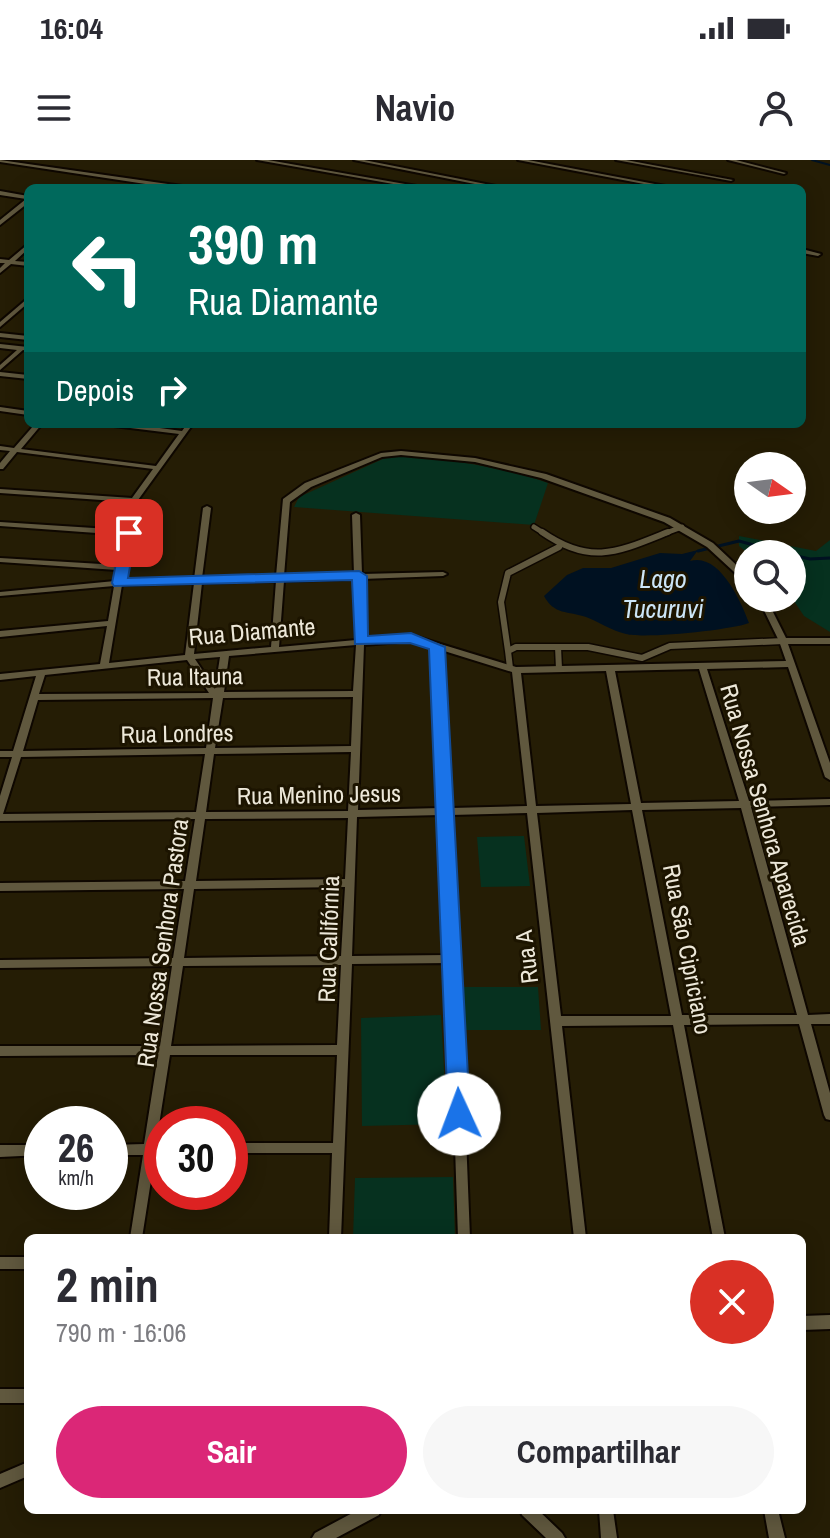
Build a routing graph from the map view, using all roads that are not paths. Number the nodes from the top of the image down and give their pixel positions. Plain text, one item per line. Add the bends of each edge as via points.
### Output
1 (259, 160) edge
2 (356, 160) edge
3 (520, 160) edge
4 (618, 160) edge
5 (730, 160) edge
6 (0, 161) edge
7 (784, 173) dead end
8 (731, 180) dead end
9 (155, 184) edge
10 (401, 184) edge
11 (482, 184) edge
12 (651, 184) edge
13 (1, 195) edge
14 (24, 198) edge
15 (24, 202) edge
16 (0, 223) edge
17 (24, 250) edge
18 (806, 252) edge
19 (818, 254) dead end
20 (0, 261) edge
21 (10, 262) junction
22 (24, 264) edge
23 (0, 271) edge
24 (24, 304) edge
25 (0, 325) edge
26 (0, 335) edge
27 (24, 338) edge
28 (0, 346) edge
29 (24, 349) edge
30 (0, 371) edge
31 (24, 376) edge
32 (0, 409) edge
33 (24, 412) edge
34 (35, 428) edge
35 (145, 428) edge
36 (187, 428) edge
37 (184, 433) junction
38 (0, 448) edge
39 (16, 450) junction
40 (0, 467) edge
41 (158, 468) junction
42 (0, 491) edge
43 (134, 500) junction
44 (207, 508) dead end
45 (356, 515) dead end
46 (0, 524) edge
47 (534, 527) dead end
48 (682, 527) junction
49 (129, 533) junction
50 (559, 547) junction
51 (0, 560) edge
52 (734, 567) edge
53 (122, 568) junction
54 (443, 574) dead end
55 (359, 576) junction
56 (280, 578) junction
57 (200, 581) junction
58 (119, 583) junction
59 (0, 594) edge
60 (769, 612) edge
61 (110, 623) junction
62 (0, 634) edge
63 (360, 641) junction
64 (783, 641) junction
65 (830, 641) edge
66 (437, 647) junction
67 (558, 647) junction
68 (275, 650) junction
69 (508, 651) junction
70 (225, 654) junction
71 (189, 657) junction
72 (791, 664) junction
73 (104, 665) junction
74 (702, 666) junction
75 (610, 668) junction
76 (513, 669) junction
77 (559, 669) junction
78 (41, 673) junction
79 (0, 677) edge
80 (356, 694) junction
81 (216, 696) junction
82 (35, 697) junction
83 (355, 749) junction
84 (210, 753) junction
85 (0, 754) edge
86 (17, 754) junction
87 (830, 777) edge
88 (830, 802) edge
89 (745, 804) junction
90 (637, 806) junction
91 (532, 807) junction
92 (446, 810) junction
93 (353, 814) junction
94 (0, 815) edge
95 (201, 816) junction
96 (350, 883) junction
97 (0, 887) edge
98 (190, 887) junction
99 (454, 959) junction
100 (348, 961) junction
101 (0, 964) edge
102 (179, 964) junction
103 (804, 1019) junction
104 (830, 1019) edge
105 (677, 1020) junction
106 (558, 1021) junction
107 (167, 1049) junction
108 (344, 1050) junction
109 (0, 1051) edge
110 (161, 1106) edge
111 (830, 1115) edge
112 (248, 1148) edge
113 (340, 1148) junction
114 (24, 1150) edge
115 (0, 1151) edge
116 (144, 1202) edge
117 (137, 1234) edge
118 (335, 1234) edge
119 (464, 1234) edge
120 (580, 1234) edge
121 (718, 1234) edge
122 (0, 1263) edge
123 (24, 1263) edge
124 (830, 1322) edge
125 (806, 1323) edge
126 (0, 1396) edge
127 (24, 1396) edge
128 (24, 1471) edge
129 (0, 1481) edge
130 (366, 1514) edge
131 (531, 1514) edge
132 (606, 1514) edge
133 (772, 1514) edge
134 (320, 1538) edge
135 (557, 1538) edge
136 (609, 1538) edge
137 (777, 1538) edge

1 - 10 street
2 - 11 street
3 - 12 street
4 - 8 street
5 - 7 street
6 - 9 street
13 - 14 street
15 - 16 street
17 - 21 street
18 - 19 street
20 - 21 street
21 - 22 street
21 - 23 street
24 - 25 street
26 - 27 street
28 - 29 street
29 - 30 street
30 - 31 street
32 - 33 street
34 - 39 street
35 - 37 street
36 - 37 street
37 - 41 street
38 - 39 street
39 - 40 street
39 - 41 street
41 - 43 street
42 - 43 street
43 - 49 street
44 - 57 street
45 - 55 street, Rua Califórnia
46 - 49 street
47 - 50 street
48 - 50 street via 601,556
48 - 52 street
48 - 56 street via 528,472 459,458 381,455 292,495 284,508
49 - 53 street
50 - 69 street via 505,578 500,610
51 - 53 street
53 - 58 street
54 - 55 street
55 - 56 street
55 - 63 street, Rua Califórnia
56 - 57 street
56 - 68 street
57 - 58 street
57 - 71 street
58 - 59 street
58 - 61 street
60 - 64 street
61 - 62 street
61 - 73 street
63 - 66 street, Rua Diamante via 411,638
63 - 68 street, Rua Diamante
63 - 80 street, Rua Califórnia
64 - 65 street
64 - 67 street via 670,646 642,658
64 - 72 street
66 - 76 street, Rua Diamante
66 - 92 street
67 - 69 street
67 - 77 street
68 - 70 street, Rua Diamante
69 - 76 street
70 - 71 street, Rua Diamante
70 - 81 street, Rua Nossa Senhora Pastora
71 - 73 street, Rua Diamante
71 - 81 street
72 - 74 street, Rua Diamante
72 - 87 street
73 - 78 street, Rua Diamante
74 - 75 street, Rua Diamante
74 - 89 street, Rua Nossa Senhora Aparecida
75 - 77 street, Rua Diamante
75 - 90 street, Rua São Cipriciano
76 - 77 street, Rua Diamante
76 - 91 street, Rua A
78 - 79 street, Rua Diamante
78 - 82 street
80 - 81 street, Rua Itauna
80 - 83 street, Rua Califórnia
81 - 82 street, Rua Itauna
81 - 84 street, Rua Nossa Senhora Pastora
82 - 86 street
83 - 84 street, Rua Londres
83 - 93 street, Rua Califórnia
84 - 86 street, Rua Londres
84 - 95 street, Rua Nossa Senhora Pastora
85 - 86 street, Rua Londres
86 - 94 street
88 - 89 street, Rua Menino Jesus
89 - 90 street, Rua Menino Jesus
89 - 103 street, Rua Nossa Senhora Aparecida
90 - 91 street, Rua Menino Jesus
90 - 105 street, Rua São Cipriciano
91 - 92 street, Rua Menino Jesus
91 - 106 street, Rua A
92 - 93 street, Rua Menino Jesus
92 - 99 street
93 - 95 street, Rua Menino Jesus
93 - 96 street, Rua Califórnia
94 - 95 street, Rua Menino Jesus
95 - 98 street, Rua Nossa Senhora Pastora
96 - 98 street
96 - 100 street, Rua Califórnia
97 - 98 street
98 - 102 street, Rua Nossa Senhora Pastora
99 - 100 street
99 - 119 street
100 - 102 street
100 - 108 street, Rua Califórnia
101 - 102 street
102 - 107 street, Rua Nossa Senhora Pastora
103 - 104 street
103 - 105 street
103 - 111 street, Rua Nossa Senhora Aparecida
105 - 106 street
105 - 121 street, Rua São Cipriciano
106 - 120 street, Rua A
107 - 108 street
107 - 109 street
107 - 110 street, Rua Nossa Senhora Pastora
108 - 113 street, Rua Califórnia
112 - 113 street
113 - 118 street, Rua Califórnia
114 - 115 street
116 - 117 street, Rua Nossa Senhora Pastora
122 - 123 street
124 - 125 street
126 - 127 street
128 - 129 street
130 - 134 street
131 - 135 street
132 - 136 street
133 - 137 street

